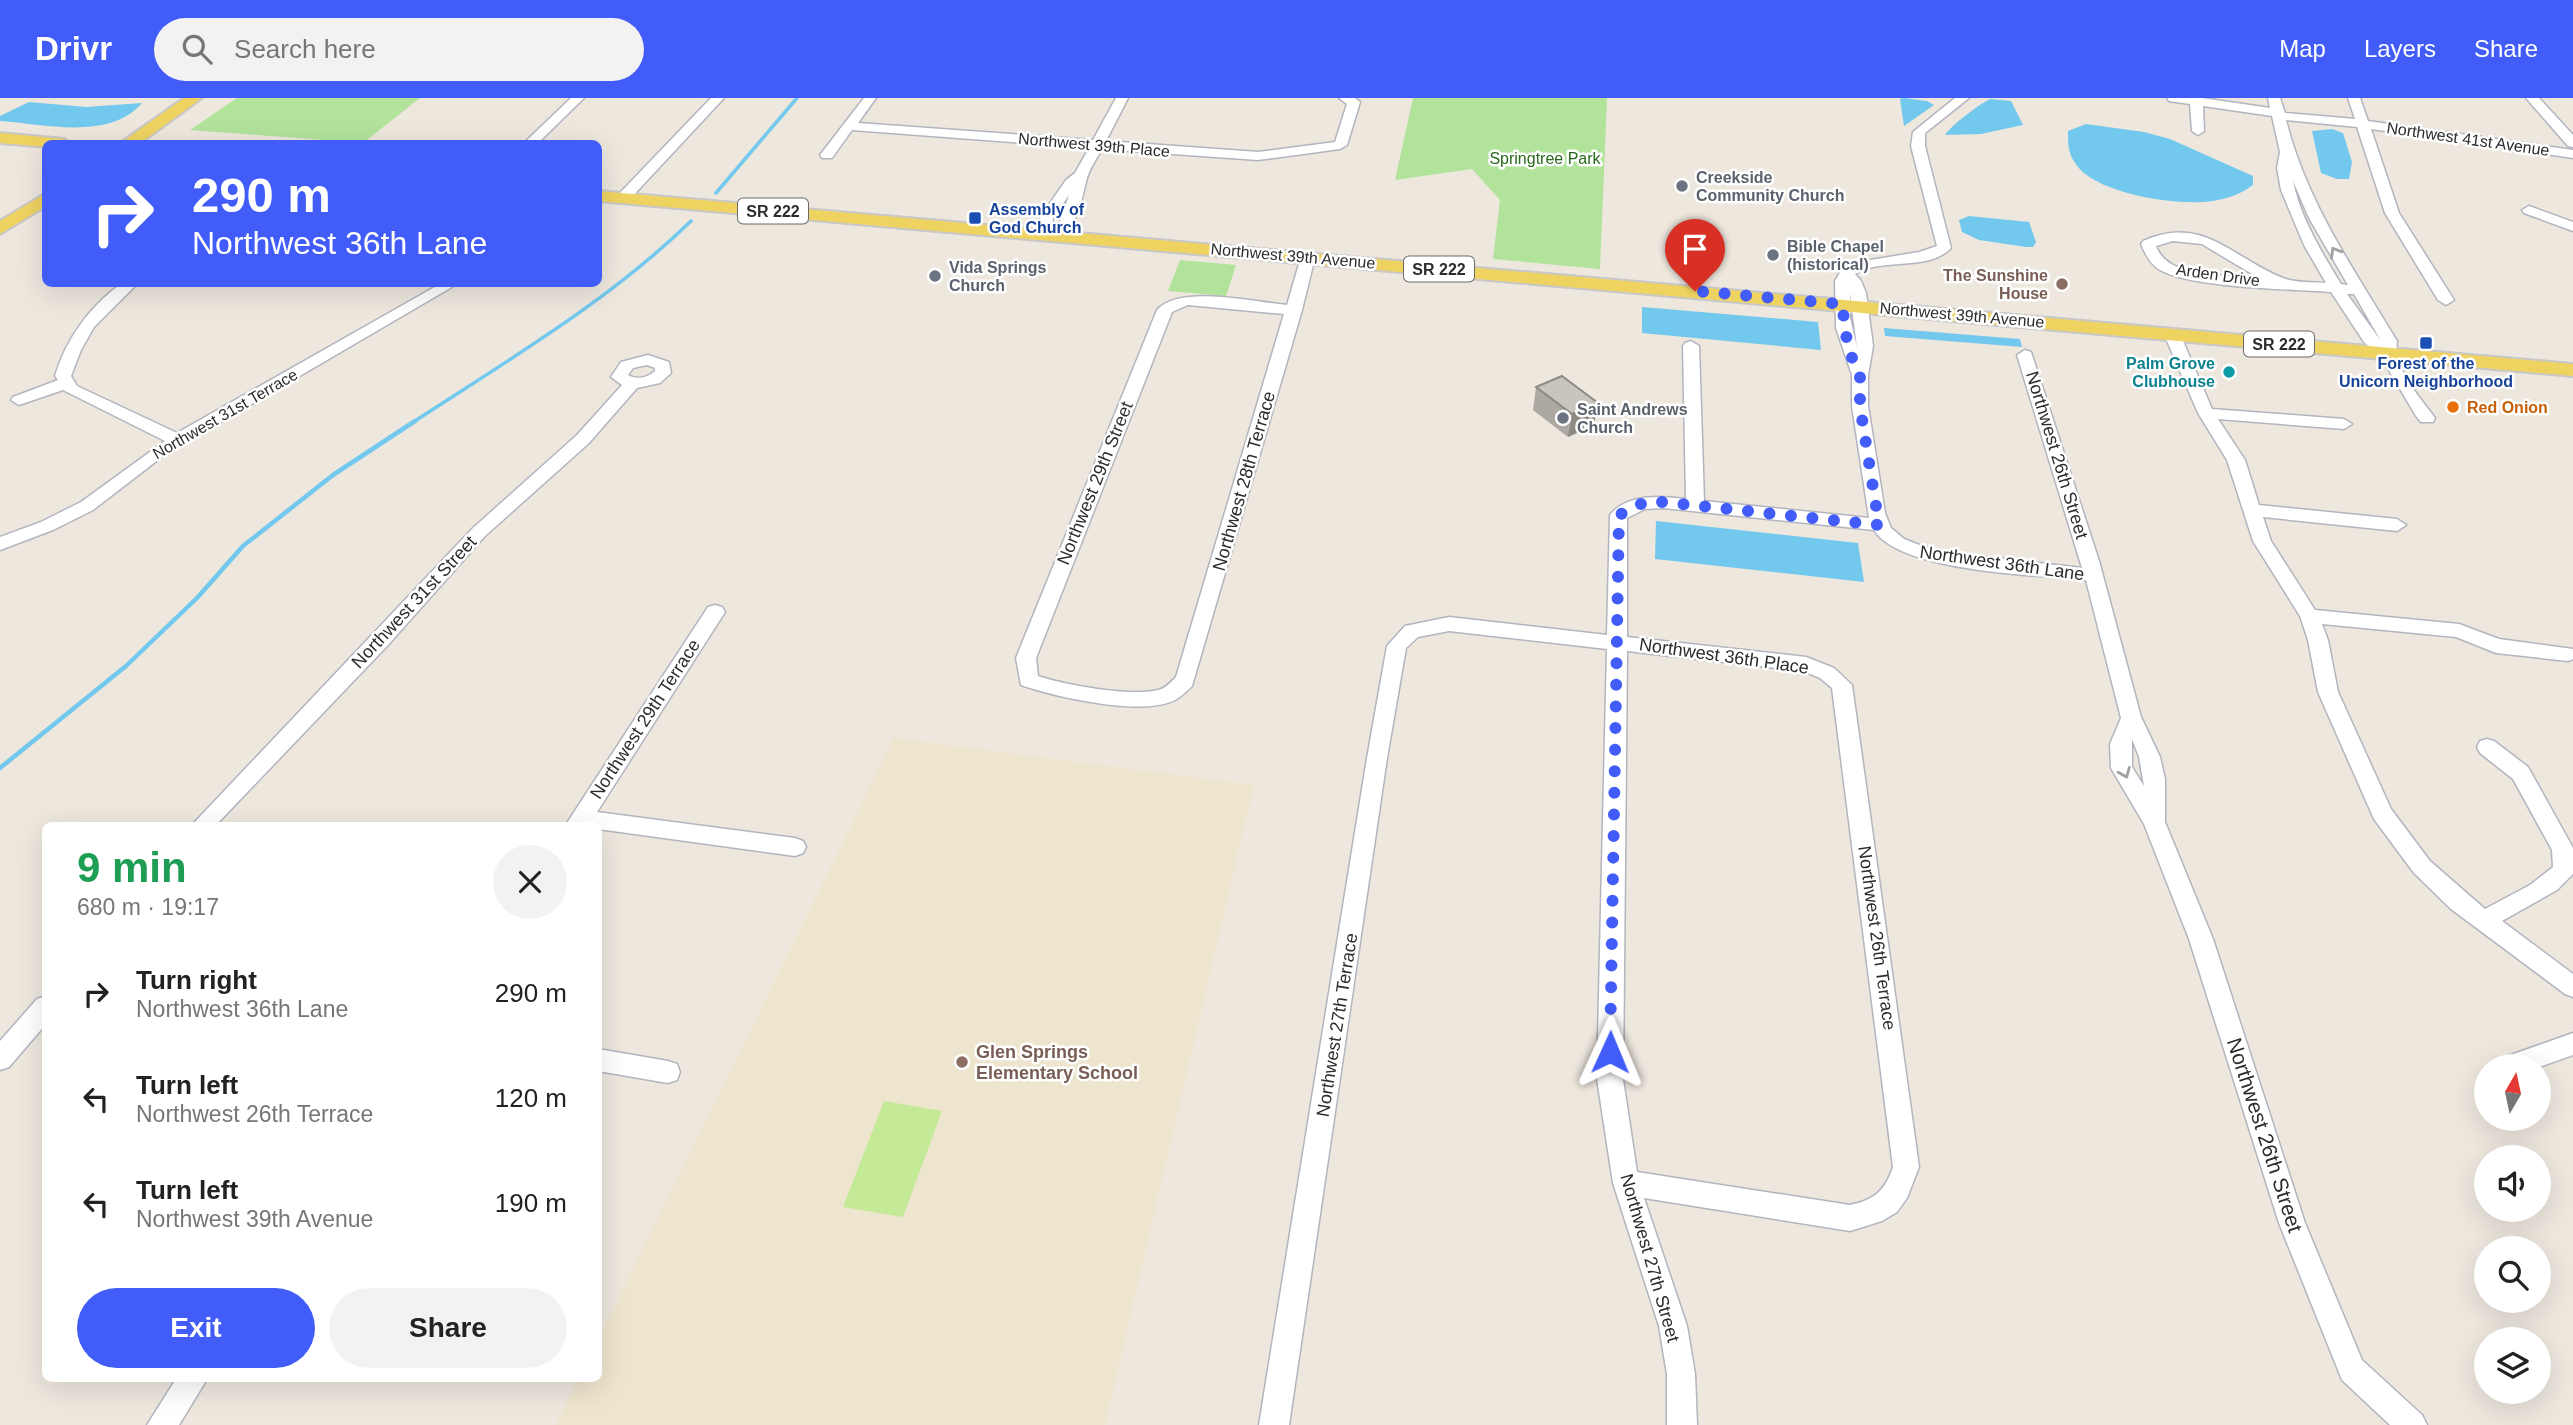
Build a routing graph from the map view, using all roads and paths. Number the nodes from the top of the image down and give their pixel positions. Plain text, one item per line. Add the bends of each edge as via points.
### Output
1 (194, 98) edge
2 (578, 98) edge
3 (718, 98) edge
4 (870, 98) edge
5 (1122, 98) edge
6 (1963, 98) edge
7 (2173, 98) edge
8 (2354, 98) edge
9 (2532, 98) edge
10 (1349, 100) edge
11 (2196, 100) edge
12 (2277, 109) edge
13 (2364, 125) junction
14 (848, 126) junction
15 (2198, 131) dead end
16 (0, 138) edge
17 (133, 140) edge
18 (533, 140) edge
19 (42, 142) edge
20 (2573, 143) edge
21 (0, 144) edge
22 (1097, 145) junction
23 (42, 147) edge
24 (0, 150) edge
25 (2287, 152) junction
26 (42, 154) edge
27 (2573, 154) edge
28 (827, 155) dead end
29 (1081, 175) junction
30 (602, 196) edge
31 (623, 198) junction
32 (42, 201) edge
33 (2529, 211) dead end
34 (2573, 227) edge
35 (0, 229) edge
36 (1048, 235) junction
37 (1308, 257) junction
38 (2281, 284) junction
39 (126, 287) edge
40 (445, 287) edge
41 (2338, 288) junction
42 (2358, 290) junction
43 (2446, 299) dead end
44 (1850, 305) junction
45 (1294, 310) junction
46 (2172, 334) junction
47 (1691, 346) dead end
48 (2387, 354) junction
49 (2025, 355) dead end
50 (2573, 370) edge
51 (66, 383) junction
52 (632, 384) dead end
53 (19, 400) dead end
54 (2206, 413) junction
55 (2427, 418) dead end
56 (2344, 425) dead end
57 (177, 440) junction
58 (1695, 505) junction
59 (2252, 510) junction
60 (2397, 524) dead end
61 (1879, 525) junction
62 (0, 544) edge
63 (2093, 575) junction
64 (715, 612) dead end
65 (2309, 616) junction
66 (1412, 631) joint
67 (1617, 642) junction
68 (2568, 654) dead end
69 (1826, 673) joint
70 (1167, 696) joint
71 (2131, 718) junction
72 (2487, 747) dead end
73 (206, 822) edge
74 (578, 822) edge
75 (2154, 822) junction
76 (602, 825) edge
77 (795, 847) dead end
78 (2482, 920) junction
79 (2573, 987) edge
80 (42, 1011) edge
81 (2573, 1044) edge
82 (2545, 1054) edge
83 (0, 1059) edge
84 (602, 1061) edge
85 (668, 1072) dead end
86 (1626, 1183) junction
87 (191, 1382) edge
88 (162, 1425) edge
89 (1274, 1425) edge
90 (1682, 1425) edge
91 (2412, 1425) edge

1 - 17 main road
2 - 18 street
3 - 31 street
4 - 14 street
5 - 22 street
6 - 44 street via 1919,132 1918,146 1944,248 1928,257 1852,267 1847,275 1854,281
7 - 11 street
8 - 13 street
9 - 20 street
10 - 22 street, Northwest 39th Place via 1352,117 1340,145 1258,156
11 - 12 street
11 - 15 street
12 - 13 street, Northwest 41st Avenue
12 - 25 street
13 - 27 street, Northwest 41st Avenue
13 - 43 street via 2392,213
14 - 22 street, Northwest 39th Place
14 - 28 street
16 - 19 main road
21 - 23 main road
22 - 29 street
24 - 26 main road
25 - 41 street via 2283,167 2289,197
42 -> 25 street via 2320,227
29 - 36 street via 1066,224
29 - 36 street via 1046,218
30 - 31 main road, Northwest 39th Avenue / SR 222
31 - 36 main road, Northwest 39th Avenue / SR 222
32 - 35 main road
33 - 34 street
36 - 37 main road, Northwest 39th Avenue / SR 222
37 - 44 main road, Northwest 39th Avenue / SR 222
37 - 45 street, Northwest 28th Terrace
38 - 38 street, Arden Drive via 2176,271 2150,256 2148,244 2173,236 2196,239 2215,245
38 - 41 street, Arden Drive
39 - 51 street via 112,297 85,332 65,367
40 - 57 street, Northwest 31st Terrace
41 - 42 street, Arden Drive
41 - 48 street via 2369,339
42 - 48 street via 2389,341
44 - 46 main road, Northwest 39th Avenue / SR 222
44 - 61 street via 1865,346 1860,406
45 - 70 street, Northwest 28th Terrace via 1185,681
45 - 70 street, Northwest 29th Street via 1188,300 1166,310 1026,658 1028,680 1046,687 1138,699
46 - 48 main road, Northwest 39th Avenue / SR 222
46 - 54 street
47 - 58 street
48 - 50 main road, Northwest 39th Avenue / SR 222
48 - 55 street
49 - 63 street, Northwest 26th Street
51 - 53 street
51 - 57 street
52 - 73 street, Northwest 31st Street via 583,439 479,532
54 - 56 street
54 - 59 street via 2236,460
57 - 62 street, Northwest 31st Terrace via 87,506
58 - 61 street
58 - 67 street, Northwest 27th Street via 1645,502 1619,515
59 - 60 street
59 - 65 street via 2262,541
61 - 63 street, Northwest 36th Lane via 1901,545 1935,557
63 - 71 street, Northwest 26th Street
64 - 74 street, Northwest 29th Terrace
65 - 68 street via 2459,631 2496,646
65 - 78 street via 2328,692 2382,813 2422,867
66 - 67 street, Northwest 36th Place via 1449,624
66 - 89 street, Northwest 27th Terrace via 1397,646 1379,746
67 - 69 street, Northwest 36th Place via 1806,664
67 - 86 street, Northwest 27th Street via 1609,1079
69 - 86 street, Northwest 26th Terrace via 1842,685 1906,1167 1900,1190 1887,1206 1850,1218
71 - 75 street, Northwest 26th Street via 2154,767
71 -> 75 street, Northwest 26th Street via 2119,756 2126,778
72 - 78 street via 2521,773 2565,861 2563,872 2553,882
75 - 91 street, Northwest 26th Street via 2200,939 2292,1223 2352,1370
76 - 77 street
78 - 79 street
80 - 83 street
81 - 82 street
84 - 85 street
86 - 90 street, Northwest 27th Street via 1673,1326 1681,1374
87 - 88 street

